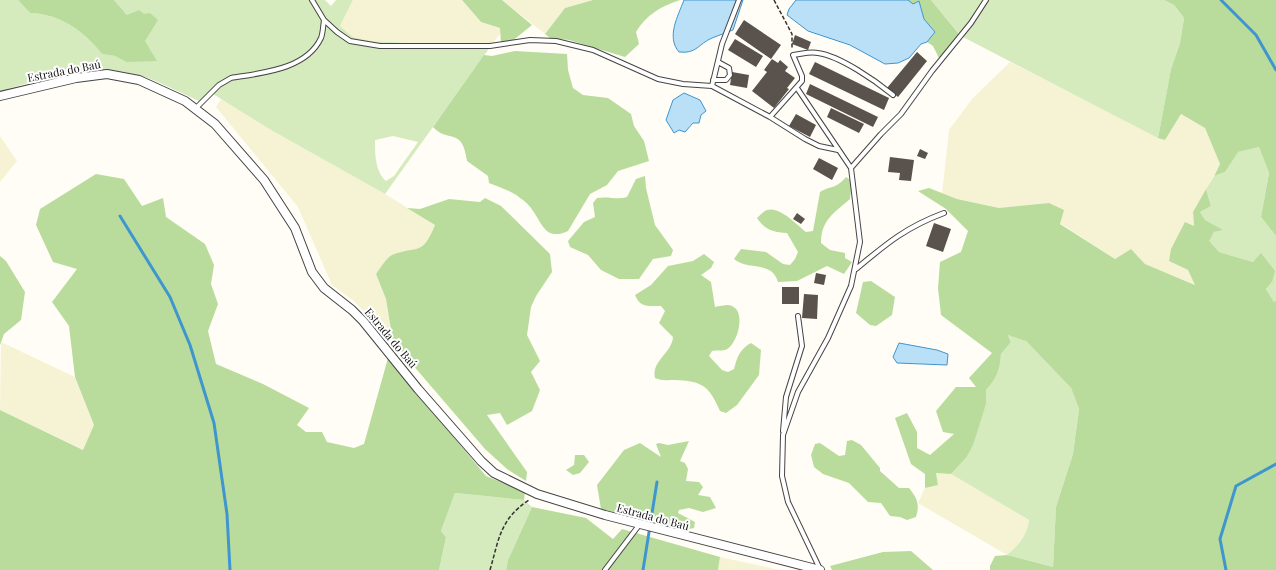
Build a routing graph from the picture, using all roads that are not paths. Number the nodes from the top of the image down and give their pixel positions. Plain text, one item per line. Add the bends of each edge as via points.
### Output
1 (312, 0) edge
2 (739, 0) edge
3 (986, 0) edge
4 (324, 20) junction
5 (718, 62) junction
6 (713, 80) junction
7 (712, 86) junction
8 (797, 88) junction
9 (893, 95) dead end
10 (0, 96) edge
11 (195, 109) junction
12 (770, 117) junction
13 (838, 150) junction
14 (851, 168) junction
15 (944, 213) dead end
16 (856, 269) junction
17 (798, 316) dead end
18 (783, 435) junction
19 (640, 524) junction
20 (820, 569) edge
21 (605, 570) edge

1 - 4 lane
2 - 5 lane
3 - 14 lane via 901,114
4 - 7 lane via 350,41 380,46 490,46 530,40 556,41 593,50 658,79
4 - 11 lane via 321,38 306,55 282,68 224,81
5 - 6 lane
5 - 6 lane via 728,68 730,75 726,80
6 - 7 lane
7 - 12 lane
8 - 9 lane via 802,76 793,55 808,52 829,55 876,81
8 - 12 lane
8 - 13 lane
10 - 11 street, Estrada do Baú via 76,78 116,74 165,90
11 - 19 street, Estrada do Baú via 215,124 268,185 295,228 312,272 324,288 363,321 481,461 494,472 537,494
12 - 13 lane via 819,146
13 - 14 lane
14 - 16 lane via 860,242
15 - 16 lane via 898,234
16 - 18 lane via 852,286 828,338 798,392
17 - 18 lane via 802,346 786,397
18 - 20 lane via 782,476 788,502
19 - 20 street, Estrada do Baú
19 - 21 lane

